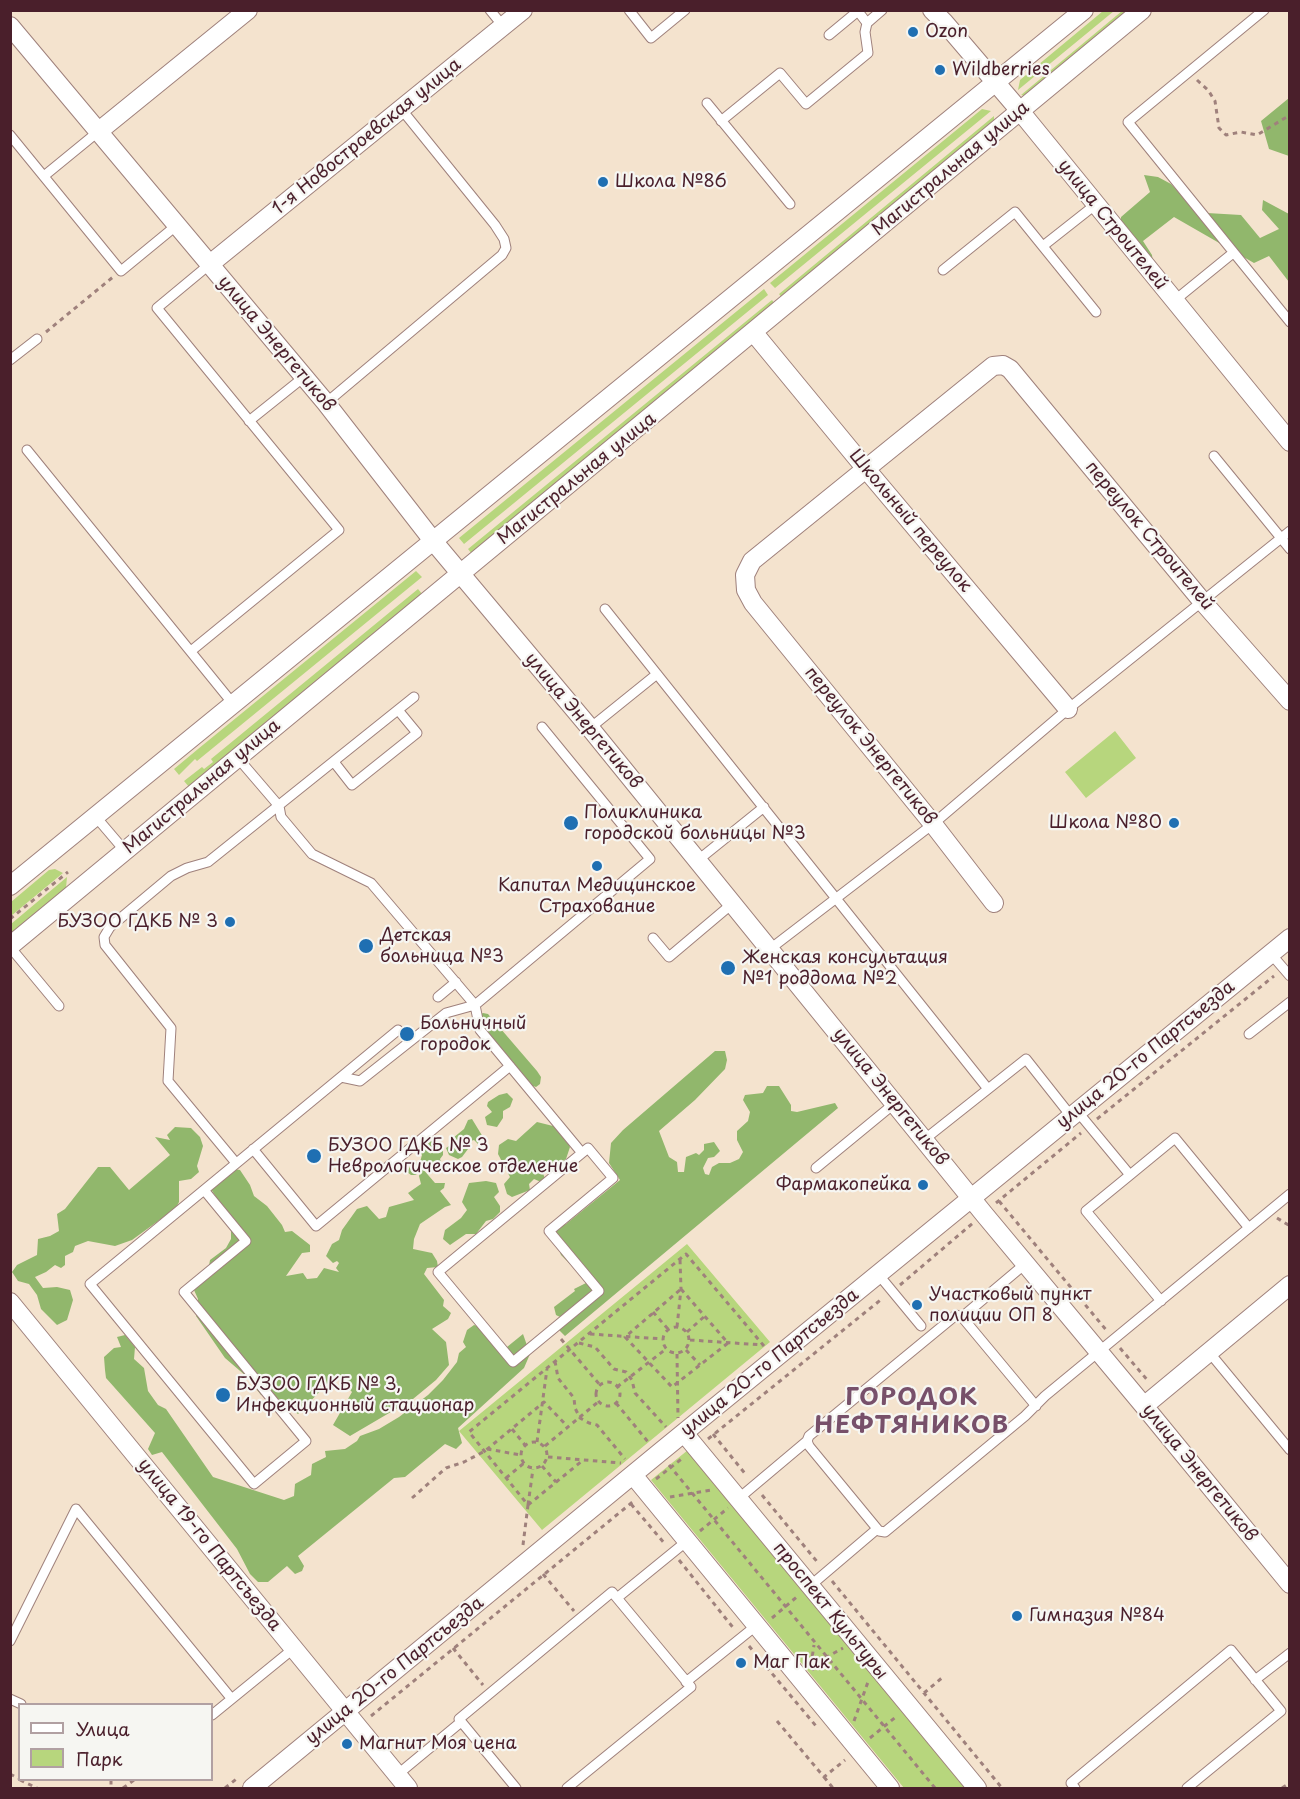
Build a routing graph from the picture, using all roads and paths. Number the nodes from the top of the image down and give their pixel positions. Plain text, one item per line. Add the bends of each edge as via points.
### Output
1 (248, 10) edge
2 (490, 10) edge
3 (523, 10) edge
4 (629, 10) edge
5 (685, 10) edge
6 (882, 10) edge
7 (932, 10) edge
8 (1084, 10) edge
9 (1142, 10) edge
10 (1264, 10) edge
11 (857, 11) edge
12 (867, 23) junction
13 (10, 26) edge
14 (503, 26) junction
15 (828, 35) dead end
16 (1190, 72) junction
17 (995, 83) junction
18 (707, 103) dead end
19 (402, 110) junction
20 (1020, 111) junction
21 (1290, 115) edge
22 (721, 121) junction
23 (99, 131) junction
24 (10, 135) edge
25 (44, 176) junction
26 (790, 204) dead end
27 (1095, 205) junction
28 (177, 225) junction
29 (1043, 246) junction
30 (1233, 253) junction
31 (210, 264) junction
32 (943, 270) dead end
33 (121, 271) junction
34 (1174, 301) junction
35 (1096, 312) dead end
36 (1290, 322) edge
37 (754, 333) junction
38 (36, 339) joint
39 (10, 360) edge
40 (304, 377) junction
41 (326, 403) junction
42 (249, 421) junction
43 (1284, 432) edge
44 (27, 450) dead end
45 (1214, 456) dead end
46 (866, 469) junction
47 (1290, 531) edge
48 (1280, 538) junction
49 (434, 542) junction
50 (1290, 549) edge
51 (460, 574) junction
52 (1202, 601) junction
53 (605, 609) dead end
54 (191, 651) junction
55 (657, 674) junction
56 (414, 697) dead end
57 (1290, 701) edge
58 (234, 705) junction
59 (1068, 709) junction
60 (398, 710) junction
61 (542, 727) dead end
62 (590, 728) junction
63 (237, 757) junction
64 (334, 762) junction
65 (279, 806) junction
66 (764, 807) junction
67 (96, 816) junction
68 (933, 824) junction
69 (125, 851) junction
70 (698, 861) junction
71 (68, 872) dead end
72 (10, 886) edge
73 (834, 898) junction
74 (733, 903) junction
75 (994, 903) dead end
76 (10, 919) edge
77 (653, 938) dead end
78 (1290, 938) edge
79 (10, 947) edge
80 (770, 949) junction
81 (1271, 954) junction
82 (1290, 976) edge
83 (456, 982) junction
84 (438, 997) dead end
85 (1290, 1002) edge
86 (475, 1005) junction
87 (59, 1006) dead end
88 (398, 1030) dead end
89 (1249, 1034) dead end
90 (510, 1066) junction
91 (340, 1077) junction
92 (988, 1089) junction
93 (895, 1103) junction
94 (1074, 1113) junction
95 (925, 1139) junction
96 (253, 1149) junction
97 (582, 1153) junction
98 (236, 1163) junction
99 (816, 1168) dead end
100 (1130, 1175) junction
101 (204, 1190) junction
102 (1290, 1194) edge
103 (972, 1199) junction
104 (999, 1201) dead end
105 (1249, 1228) junction
106 (680, 1259) junction
107 (1025, 1264) junction
108 (878, 1274) junction
109 (1290, 1285) edge
110 (681, 1289) junction
111 (1161, 1301) junction
112 (10, 1302) edge
113 (653, 1312) junction
114 (706, 1315) junction
115 (962, 1317) junction
116 (921, 1326) dead end
117 (677, 1327) junction
118 (553, 1329) junction
119 (668, 1330) junction
120 (687, 1332) junction
121 (588, 1334) junction
122 (625, 1337) junction
123 (663, 1340) junction
124 (690, 1340) junction
125 (1114, 1340) junction
126 (728, 1342) junction
127 (577, 1343) junction
128 (570, 1349) junction
129 (666, 1349) junction
130 (686, 1350) junction
131 (1099, 1352) junction
132 (1209, 1352) junction
133 (677, 1354) junction
134 (555, 1361) junction
135 (648, 1362) junction
136 (700, 1365) junction
137 (547, 1368) junction
138 (630, 1376) junction
139 (677, 1383) junction
140 (600, 1385) junction
141 (617, 1387) junction
142 (1151, 1400) junction
143 (598, 1402) junction
144 (542, 1403) junction
145 (616, 1403) junction
146 (1036, 1406) junction
147 (580, 1418) junction
148 (568, 1427) junction
149 (676, 1427) junction
150 (512, 1429) junction
151 (713, 1434) dead end
152 (537, 1442) junction
153 (807, 1442) junction
154 (525, 1445) junction
155 (545, 1446) junction
156 (696, 1447) junction
157 (486, 1450) junction
158 (1290, 1450) edge
159 (659, 1453) junction
160 (521, 1455) junction
161 (548, 1457) junction
162 (583, 1460) junction
163 (524, 1463) junction
164 (542, 1466) junction
165 (628, 1467) junction
166 (671, 1467) junction
167 (533, 1469) junction
168 (506, 1478) junction
169 (556, 1482) junction
170 (755, 1486) junction
171 (692, 1493) junction
172 (734, 1493) junction
173 (650, 1495) junction
174 (412, 1498) dead end
175 (528, 1505) junction
176 (714, 1520) junction
177 (877, 1529) junction
178 (687, 1541) junction
179 (527, 1554) junction
180 (825, 1572) junction
181 (543, 1574) junction
182 (1290, 1584) edge
183 (810, 1586) junction
184 (617, 1598) junction
185 (785, 1607) junction
186 (580, 1619) junction
187 (758, 1627) junction
188 (441, 1634) junction
189 (10, 1641) edge
190 (855, 1641) junction
191 (815, 1644) junction
192 (453, 1648) junction
193 (293, 1649) junction
194 (1290, 1653) edge
195 (827, 1657) junction
196 (874, 1664) junction
197 (942, 1677) dead end
198 (1256, 1680) junction
199 (686, 1682) junction
200 (490, 1693) junction
201 (924, 1693) junction
202 (231, 1698) junction
203 (919, 1698) dead end
204 (863, 1700) junction
205 (345, 1712) junction
206 (213, 1714) edge
207 (898, 1715) dead end
208 (777, 1721) dead end
209 (461, 1722) junction
210 (884, 1726) junction
211 (358, 1727) junction
212 (848, 1737) junction
213 (869, 1739) dead end
214 (849, 1756) dead end
215 (824, 1777) junction
216 (247, 1781) edge
217 (402, 1782) edge
218 (1290, 1783) edge
219 (225, 1788) edge
220 (516, 1788) edge
221 (567, 1788) edge
222 (833, 1788) edge
223 (890, 1788) edge
224 (935, 1788) edge
225 (977, 1788) edge
226 (1002, 1788) edge
227 (1075, 1788) edge
228 (1187, 1788) edge
229 (1282, 1788) edge

1 - 23 street
2 - 14 lane
3 - 14 street, 1-я Новостроевская улица
4 - 5 lane via 651,38
6 - 12 lane
7 - 17 street, улица Строителей
8 - 17 street, Магистральная улица
9 - 20 street, Магистральная улица
10 - 16 lane
11 - 12 lane
11 - 15 lane
12 - 22 lane via 868,53 806,104 780,73
13 - 23 street, улица Энергетиков
14 - 19 street, 1-я Новостроевская улица
16 - 21 path via 1215,100 1219,128 1226,135 1257,135
16 - 30 lane via 1128,122
17 - 20 street, улица Строителей
17 - 49 street, Магистральная улица
18 - 22 lane
19 - 31 street, 1-я Новостроевская улица
19 - 41 lane via 495,225 506,248
20 - 27 street, улица Строителей
20 - 37 street, Магистральная улица
22 - 26 lane
23 - 25 lane
23 - 28 street, улица Энергетиков
24 - 25 lane
25 - 33 lane
27 - 29 lane
27 - 34 street, улица Строителей
28 - 31 street, улица Энергетиков
28 - 33 lane
29 - 32 lane via 1015,212
29 - 35 lane
30 - 34 lane
30 - 36 lane
31 - 40 street, улица Энергетиков
31 - 42 lane via 157,308
33 - 38 path
34 - 43 street, улица Строителей
37 - 46 street, Школьный переулок
37 - 51 street, Магистральная улица
38 - 39 lane
40 - 41 street, улица Энергетиков
40 - 42 lane
41 - 49 street, улица Энергетиков
42 - 54 lane via 339,530
44 - 54 lane
45 - 48 lane
46 - 52 street, переулок Строителей via 993,366 1003,364
46 - 59 street, Школьный переулок
46 - 68 street, переулок Энергетиков via 752,561 745,575 746,590
47 - 48 lane
48 - 50 lane
48 - 52 lane
49 - 51 street, улица Энергетиков
49 - 58 street, Магистральная улица
51 - 62 street, улица Энергетиков
51 - 63 street, Магистральная улица
52 - 57 street, переулок Строителей
52 - 59 lane
53 - 55 lane
54 - 58 lane
55 - 62 lane
55 - 66 lane
56 - 60 lane
58 - 67 street, Магистральная улица
59 - 68 lane
60 - 64 lane
60 - 64 lane via 417,733 352,785
61 - 86 lane via 650,859
62 - 70 street, улица Энергетиков
63 - 65 lane
63 - 69 street, Магистральная улица
64 - 65 lane
65 - 83 lane via 281,818 312,854 371,883
65 - 98 lane via 208,862 171,876 110,927 104,937 105,945 171,1028 168,1081
66 - 70 lane
66 - 73 lane
67 - 69 lane
67 - 72 street, Магистральная улица
68 - 73 lane
68 - 75 street, переулок Энергетиков
69 - 79 street, Магистральная улица
70 - 74 street, улица Энергетиков
71 - 76 path
73 - 80 lane
73 - 92 lane
74 - 77 lane via 669,957
74 - 80 street, улица Энергетиков
78 - 81 street, улица 20-го Партсъезда
79 - 87 lane
80 - 93 street, улица Энергетиков
81 - 82 lane
81 - 94 street, улица 20-го Партсъезда
83 - 84 lane
83 - 86 lane
85 - 89 lane
86 - 90 lane via 480,1030
86 - 91 lane via 446,1013 360,1082
88 - 91 lane
90 - 96 lane via 316,1226
90 - 97 lane
91 - 96 lane
92 - 94 lane via 1026,1059
92 - 95 lane
93 - 95 street, улица Энергетиков
93 - 99 lane
94 - 100 lane
94 - 103 street, улица 20-го Партсъезда
95 - 103 street, улица Энергетиков
96 - 98 lane
97 - 118 lane via 588,1148 613,1178 549,1231 599,1291
97 - 118 lane via 438,1272 513,1362
98 - 101 lane
100 - 105 lane via 1175,1138
100 - 111 lane via 1086,1211
101 - 101 lane via 90,1284 254,1484 306,1441 184,1292 246,1241
102 - 105 lane
103 - 107 street, улица Энергетиков
103 - 108 street, улица 20-го Партсъезда
104 - 125 path
105 - 111 lane
106 - 110 path
106 - 121 path
106 - 126 path via 686,1254 764,1346
107 - 115 lane
107 - 131 street, улица Энергетиков
108 - 116 lane
108 - 149 street, улица 20-го Партсъезда
109 - 132 street
110 - 113 path
110 - 114 path
110 - 117 path
111 - 125 lane
112 - 193 street, улица 19-го Партсъезда
113 - 119 path
113 - 122 path
114 - 120 path
114 - 126 path
115 - 146 lane
115 - 153 lane via 956,1316 809,1436
117 - 119 path
117 - 120 path
118 - 128 path
119 - 123 path
120 - 124 path
121 - 122 path
121 - 127 path
122 - 123 path
122 - 135 path
123 - 129 path
124 - 126 path
124 - 130 path
125 - 131 lane
125 - 142 path
126 - 136 path
127 - 128 path
127 - 138 path via 595,1347 614,1369
128 - 134 path
128 - 140 path
129 - 133 path
129 - 135 path
130 - 133 path
130 - 136 path
131 - 142 street, улица Энергетиков
131 - 146 lane
132 - 142 street
132 - 158 lane
133 - 139 path
134 - 137 path
134 - 147 path via 558,1378 574,1398
135 - 138 path
135 - 139 path via 672,1388
136 - 139 path
137 - 144 path
137 - 157 path via 469,1432
138 - 141 path
138 - 149 path via 635,1393
139 - 149 path
140 - 141 path via 609,1383
140 - 143 path via 596,1393
141 - 145 path
142 - 182 street, улица Энергетиков
143 - 145 path via 606,1406
143 - 147 path
144 - 148 path
144 - 150 path
144 - 152 path
145 - 159 path
146 - 177 lane via 885,1532
147 - 148 path
147 - 165 path via 597,1425
148 - 155 path
149 - 156 street, проспект Культуры
149 - 159 street, улица 20-го Партсъезда
150 - 154 path
150 - 157 path
151 - 170 path
152 - 154 path
152 - 155 path
153 - 170 lane
153 - 177 lane
154 - 160 path
155 - 161 path
156 - 166 path
156 - 172 street, проспект Культуры
157 - 160 path
157 - 168 path
157 - 174 path via 446,1468
159 - 165 street, улица 20-го Партсъезда
159 - 166 path
160 - 163 path
161 - 162 path
161 - 164 path
162 - 165 path
162 - 169 path
163 - 167 path
163 - 168 path
164 - 167 path
164 - 169 path
165 - 173 street
165 - 179 street, улица 20-го Партсъезда
166 - 171 path
166 - 173 path via 650,1484
167 - 175 path
168 - 175 path
169 - 175 path
170 - 172 lane
170 - 180 path
171 - 172 path
171 - 173 path
171 - 176 path
172 - 176 path
172 - 183 street, проспект Культуры
173 - 178 street
173 - 181 path
175 - 179 path
176 - 178 path
176 - 185 path
177 - 180 lane
178 - 184 lane
178 - 187 street
179 - 181 path
179 - 188 street, улица 20-го Партсъезда
180 - 183 lane
180 - 201 path
181 - 186 path
181 - 192 path
183 - 185 path
183 - 190 street, проспект Культуры
184 - 186 lane via 612,1592
184 - 199 lane
185 - 187 path
185 - 191 path
186 - 200 lane
187 - 199 lane
187 - 212 street
188 - 192 path
188 - 205 street, улица 20-го Партсъезда
189 - 202 lane via 76,1509
190 - 195 path
190 - 196 street, проспект Культуры
191 - 195 path
191 - 195 path via 809,1672
192 - 200 path
192 - 211 path
193 - 202 lane
193 - 205 street, улица 19-го Партсъезда
194 - 198 lane
195 - 204 path
196 - 204 path
196 - 225 street, проспект Культуры
197 - 201 path
198 - 227 lane via 1231,1650 1071,1783
198 - 228 lane via 1281,1712
199 - 221 lane via 690,1687
200 - 209 lane via 459,1719
201 - 203 path
201 - 226 path
202 - 206 lane
204 - 210 path
204 - 212 path
205 - 211 street, улица 19-го Партсъезда
205 - 216 street, улица 20-го Партсъезда
207 - 210 path
208 - 215 path
209 - 217 lane
209 - 220 lane
210 - 213 path
210 - 224 path
211 - 217 street, улица 19-го Партсъезда
212 - 223 street
214 - 215 path
215 - 222 path
216 - 219 path
218 - 229 path

